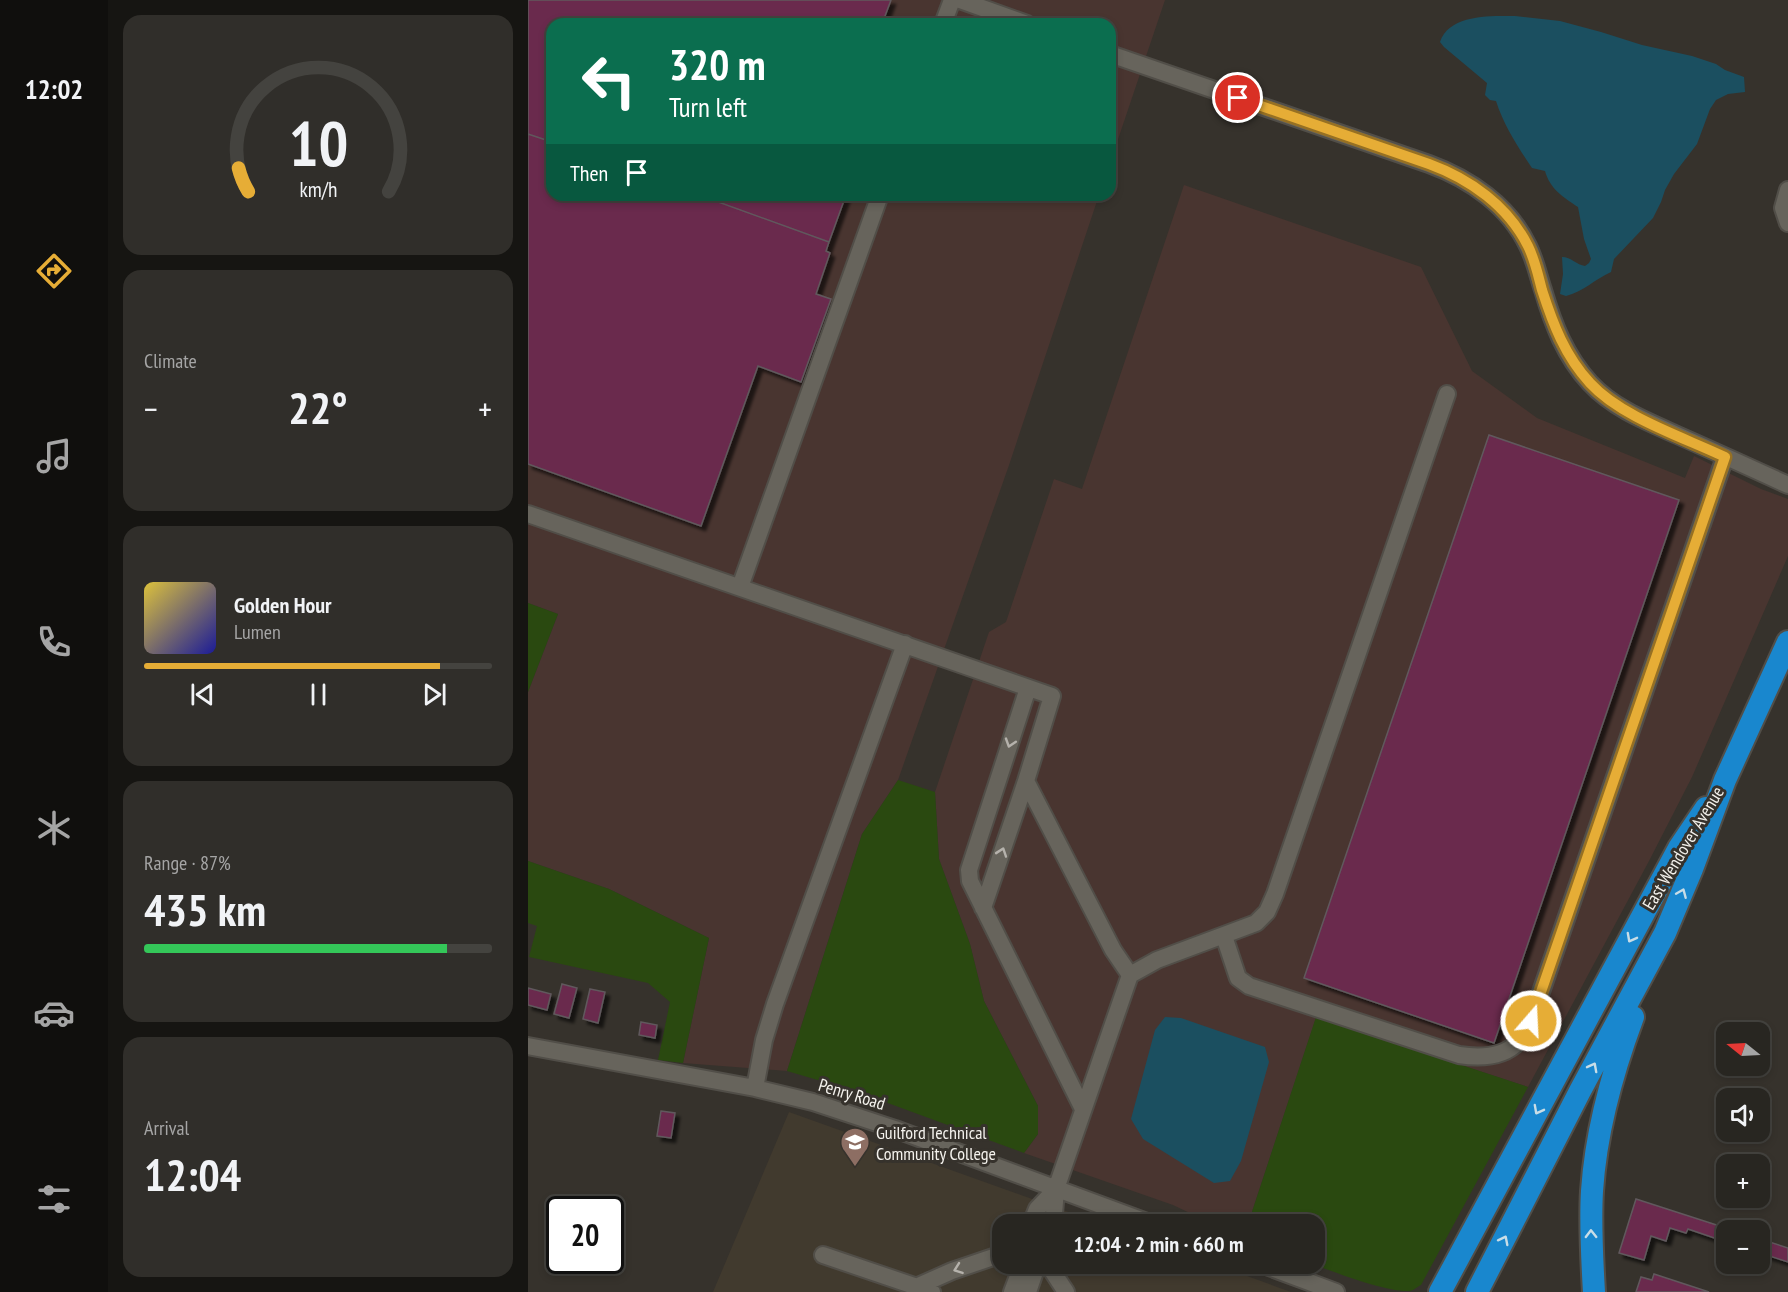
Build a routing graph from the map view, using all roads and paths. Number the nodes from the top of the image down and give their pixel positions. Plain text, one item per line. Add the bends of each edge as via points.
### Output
1 (952, 0) edge
2 (960, 0) edge
3 (945, 18) edge
4 (1010, 18) edge
5 (1116, 56) edge
6 (1788, 190) edge
7 (878, 201) edge
8 (1788, 224) edge
9 (1447, 393) dead end
10 (1725, 457) junction
11 (1788, 485) edge
12 (528, 514) edge
13 (740, 587) junction
14 (1788, 642) edge
15 (904, 644) junction
16 (1028, 688) junction
17 (1725, 780) junction
18 (1026, 781) junction
19 (983, 908) junction
20 (1665, 933) junction
21 (1224, 936) junction
22 (1130, 975) junction
23 (528, 1046) edge
24 (755, 1088) junction
25 (1083, 1109) junction
26 (1056, 1189) junction
27 (1035, 1214) edge
28 (1054, 1214) edge
29 (1125, 1214) edge
30 (823, 1255) dead end
31 (992, 1257) edge
32 (1019, 1274) edge
33 (1034, 1274) edge
34 (1054, 1274) edge
35 (1288, 1274) edge
36 (916, 1287) junction
37 (932, 1292) edge
38 (1012, 1292) edge
39 (1028, 1292) edge
40 (1066, 1292) edge
41 (1336, 1292) edge
42 (1440, 1292) edge
43 (1477, 1292) edge
44 (1594, 1292) edge

1 - 3 street
2 - 4 street
5 - 10 street via 1449,171 1468,182 1502,210 1528,245 1556,331 1591,384 1640,418
6 - 8 street via 1784,208
7 - 13 street
9 - 21 street via 1275,894 1267,912 1256,923
10 - 11 street
10 - 21 street via 1531,1021 1519,1041 1491,1056 1459,1055 1249,986 1238,978
12 - 13 street
13 - 15 street
14 - 17 highway
15 - 16 street
15 - 24 street via 775,1004
16 - 18 street via 1052,696
16 -> 19 street via 969,870
20 -> 17 highway, East Wendover Avenue
17 -> 42 highway, East Wendover Avenue via 1679,848
19 -> 18 street
18 - 22 street via 1113,950
19 - 25 street
43 -> 20 highway, East Wendover Avenue
44 -> 20 highway via 1592,1189 1604,1106
21 - 22 street via 1157,960
22 - 25 street
23 - 24 street, Penry Road
24 - 26 street, Penry Road via 847,1112
25 - 26 street
26 - 27 street
26 - 28 street
26 - 29 street, Penry Road
30 - 36 street
31 -> 36 street
32 - 38 street
33 - 39 street
34 - 40 street
35 - 41 street
36 - 37 street

